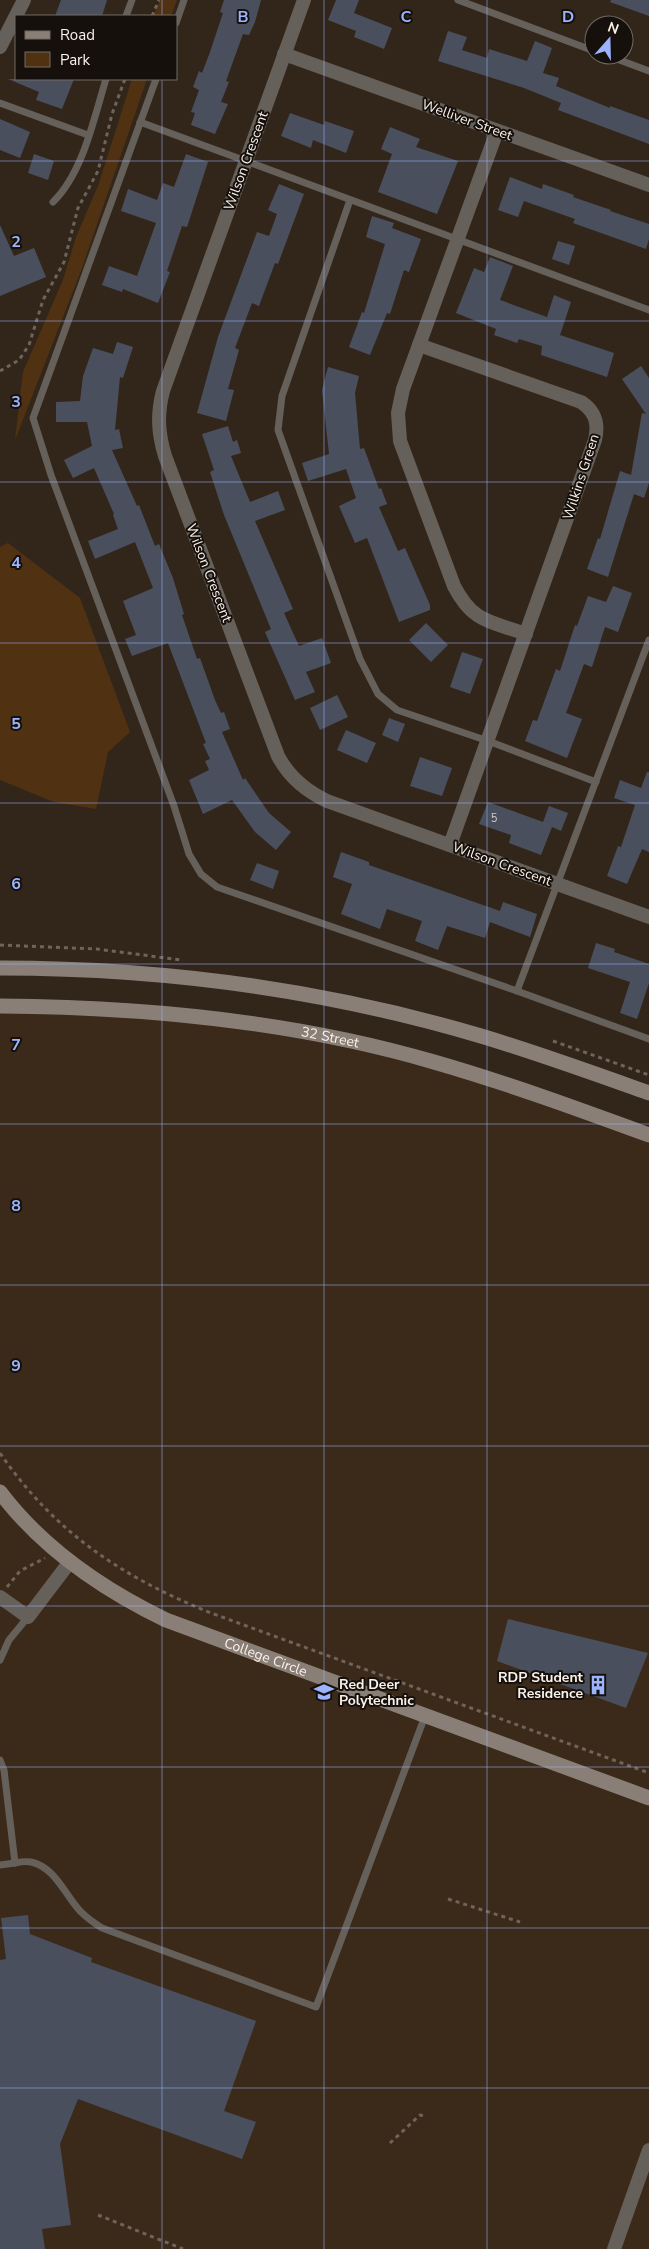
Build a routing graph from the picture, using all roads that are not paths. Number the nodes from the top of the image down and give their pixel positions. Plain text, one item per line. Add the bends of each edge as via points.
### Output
1 (24, 0) edge
2 (132, 0) edge
3 (184, 0) edge
4 (304, 0) edge
5 (458, 0) edge
6 (16, 15) edge
7 (126, 15) edge
8 (178, 16) edge
9 (15, 18) edge
10 (0, 47) edge
11 (584, 47) edge
12 (284, 54) junction
13 (633, 65) edge
14 (649, 71) edge
15 (106, 80) edge
16 (156, 80) edge
17 (0, 103) edge
18 (140, 122) junction
19 (497, 131) junction
20 (88, 135) junction
21 (246, 161) junction
22 (649, 186) edge
23 (350, 200) junction
24 (53, 202) dead end
25 (457, 239) junction
26 (649, 310) edge
27 (419, 344) junction
28 (526, 634) junction
29 (649, 640) edge
30 (488, 740) junction
31 (596, 782) junction
32 (450, 845) junction
33 (557, 884) junction
34 (649, 917) edge
35 (0, 968) edge
36 (518, 991) junction
37 (0, 1006) edge
38 (649, 1039) edge
39 (649, 1093) edge
40 (649, 1135) edge
41 (0, 1492) edge
42 (69, 1563) junction
43 (0, 1597) edge
44 (28, 1617) junction
45 (0, 1660) edge
46 (425, 1716) junction
47 (0, 1760) edge
48 (649, 1798) edge
49 (15, 1863) junction
50 (0, 1865) edge
51 (649, 2150) edge
52 (614, 2249) edge

1 - 6 street
2 - 7 lane
3 - 8 lane
4 - 12 street, Wilson Crescent
5 - 11 lane
9 - 10 street
12 - 19 street, Welliver Street
12 - 21 street, Wilson Crescent
13 - 14 lane
15 - 20 lane
16 - 18 lane
17 - 20 lane
18 - 21 lane
18 - 36 lane via 33,418 189,854 200,874 218,887
19 - 22 street, Welliver Street
19 - 25 street
20 - 24 lane via 74,174
21 - 23 lane
21 - 32 street, Wilson Crescent via 166,379 158,418 160,442 284,769 304,788 322,799
23 - 25 lane
23 - 30 lane via 282,396 278,430 360,659 378,694 397,710
25 - 26 lane
25 - 27 street
27 - 28 street via 398,413 405,458 462,601 476,616
27 - 28 street, Wilkins Green via 581,402 595,417 595,440
28 - 30 street, Wilkins Green
29 - 31 lane
30 - 31 lane
30 - 32 street, Wilkins Green
31 - 33 lane
32 - 33 street, Wilson Crescent
33 - 34 street, Wilson Crescent
33 - 36 lane
35 - 39 main road via 145,974 336,1002 480,1036
36 - 38 lane
37 - 40 main road, 32 Street via 106,1009 300,1031 433,1061
41 - 42 main road, College Circle
42 - 44 street
42 - 46 main road, College Circle via 126,1600 166,1620
43 - 44 street
44 - 45 lane via 9,1640
46 - 48 main road, College Circle
46 - 49 lane via 316,2007 102,1928 79,1910 52,1874 42,1866 30,1862
47 - 49 lane via 4,1770
49 - 50 lane
51 - 52 street

